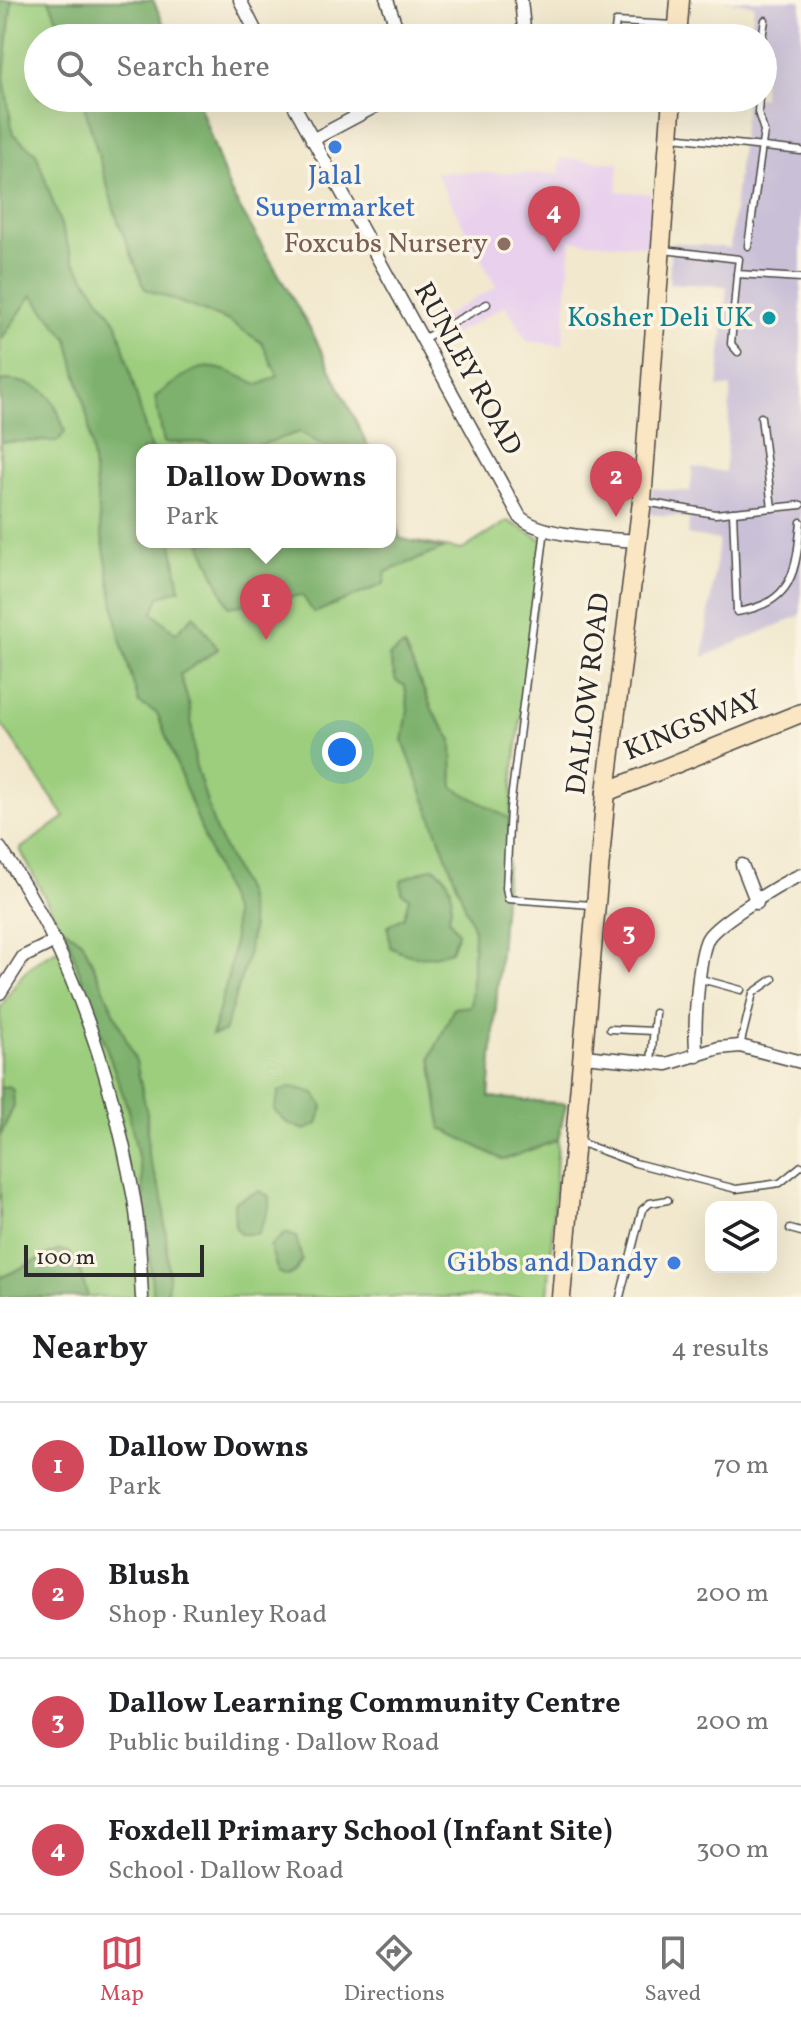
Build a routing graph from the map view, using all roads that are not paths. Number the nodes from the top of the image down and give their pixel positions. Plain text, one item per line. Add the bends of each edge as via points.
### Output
1 (240, 0) edge
2 (387, 0) edge
3 (521, 0) edge
4 (680, 0) edge
5 (765, 20) dead end
6 (252, 24) edge
7 (395, 24) edge
8 (524, 24) edge
9 (678, 24) edge
10 (764, 24) edge
11 (297, 112) edge
12 (365, 112) edge
13 (671, 112) edge
14 (758, 112) edge
15 (670, 136) junction
16 (312, 140) junction
17 (760, 147) junction
18 (801, 151) edge
19 (748, 246) dead end
20 (661, 249) junction
21 (737, 274) junction
22 (801, 278) edge
23 (487, 304) dead end
24 (423, 339) junction
25 (738, 352) dead end
26 (761, 417) dead end
27 (642, 501) junction
28 (801, 505) edge
29 (772, 508) junction
30 (733, 512) junction
31 (801, 522) edge
32 (545, 529) junction
33 (635, 541) junction
34 (801, 713) edge
35 (606, 792) junction
36 (0, 848) edge
37 (742, 865) dead end
38 (801, 875) edge
39 (757, 903) junction
40 (596, 905) junction
41 (55, 941) junction
42 (701, 979) junction
43 (773, 979) dead end
44 (741, 990) dead end
45 (0, 993) edge
46 (655, 1013) dead end
47 (610, 1029) dead end
48 (653, 1031) junction
49 (740, 1046) junction
50 (583, 1056) junction
51 (697, 1056) junction
52 (801, 1062) edge
53 (651, 1063) junction
54 (575, 1141) junction
55 (801, 1166) edge
56 (668, 1200) dead end
57 (790, 1229) dead end
58 (801, 1232) edge
59 (142, 1297) edge
60 (561, 1297) edge
61 (620, 1297) edge

1 - 6 street
2 - 7 street
3 - 8 street
4 - 9 street
5 - 10 lane
11 - 16 street, RUNLEY ROAD
12 - 16 street
13 - 15 street, DALLOW ROAD
14 - 17 lane via 764,131
15 - 17 lane
15 - 20 street, DALLOW ROAD via 658,228
16 - 24 street, RUNLEY ROAD
17 - 18 lane
17 - 19 lane
20 - 21 lane via 739,259
20 - 27 street, DALLOW ROAD
21 - 22 lane
21 - 25 lane via 731,344
23 - 24 lane
24 - 32 street, RUNLEY ROAD via 520,517
26 - 29 lane
27 - 30 lane via 715,514
27 - 33 street, DALLOW ROAD
28 - 29 lane
29 - 30 lane
30 - 31 lane via 737,612 761,608 788,586 797,567
32 - 33 street, RUNLEY ROAD
32 - 40 lane via 510,808 508,899
33 - 35 street, DALLOW ROAD
34 - 35 street, KINGSWAY
35 - 40 street, DALLOW ROAD
36 - 41 street
37 - 39 street
38 - 39 street
39 - 42 street via 725,919 707,940
40 - 50 street, DALLOW ROAD
41 - 45 street via 23,957
41 - 59 street via 87,1018 116,1111 135,1204
42 - 44 lane
42 - 51 street via 693,1036
43 - 49 lane via 753,993
46 - 48 lane
47 - 48 lane
48 - 53 lane
49 - 51 street
49 - 52 street
50 - 53 street
50 - 54 street, DALLOW ROAD
51 - 53 street
54 - 55 lane via 624,1160 736,1189 780,1183
54 - 60 street, DALLOW ROAD
56 - 61 lane via 642,1210
57 - 58 lane

